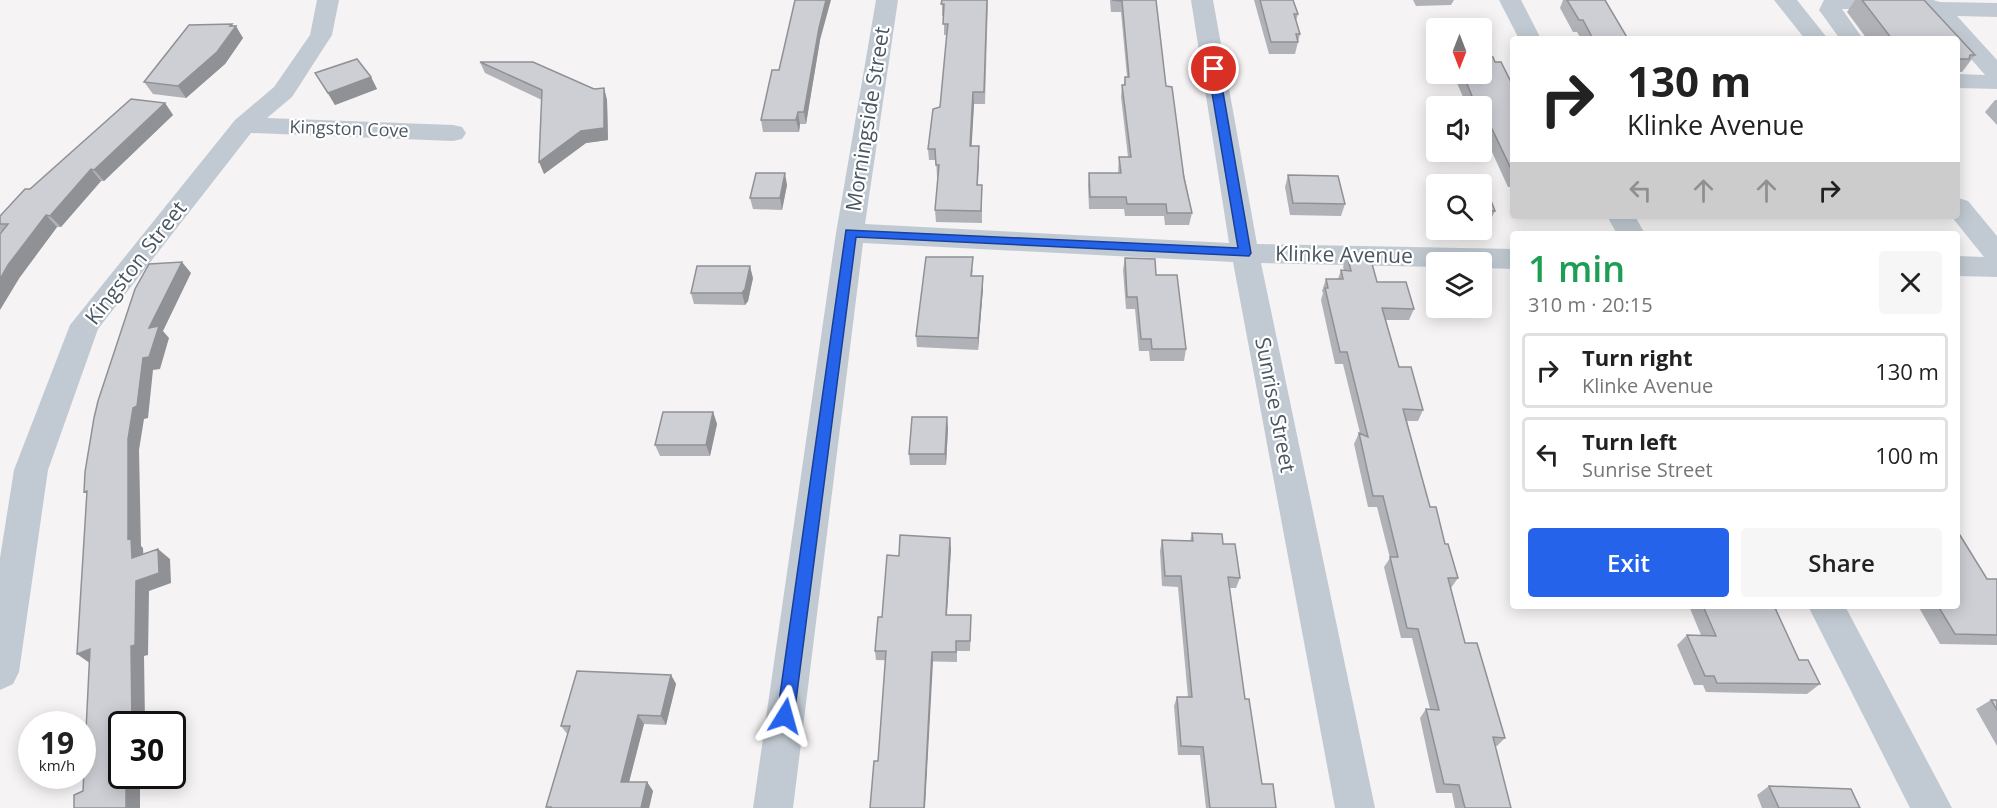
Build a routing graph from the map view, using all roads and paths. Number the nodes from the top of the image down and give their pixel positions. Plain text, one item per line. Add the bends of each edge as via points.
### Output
1 (328, 0) edge
2 (887, 0) edge
3 (1202, 0) edge
4 (1510, 0) edge
5 (1785, 0) edge
6 (1990, 0) edge
7 (1997, 8) edge
8 (1938, 9) junction
9 (1528, 36) edge
10 (1815, 36) edge
11 (1850, 36) edge
12 (1997, 74) edge
13 (1960, 81) edge
14 (1997, 82) edge
15 (244, 126) junction
16 (453, 133) dead end
17 (1960, 209) edge
18 (850, 233) junction
19 (1245, 253) junction
20 (1997, 254) edge
21 (1510, 260) edge
22 (1960, 267) edge
23 (1997, 267) edge
24 (1828, 609) edge
25 (0, 672) edge
26 (773, 808) edge
27 (1355, 808) edge
28 (1932, 808) edge

1 - 15 street, Kingston Street via 321,35 290,83
2 - 18 street, Morningside Street
3 - 19 street, Sunrise Street
4 - 9 street
5 - 10 street
6 - 7 street
7 - 8 street
8 - 11 street via 1917,2 1834,2 1830,10
8 - 12 street
13 - 14 street
15 - 16 street, Kingston Cove
15 - 25 street, Kingston Street via 85,325 31,470
17 - 20 street
18 - 19 street, Klinke Avenue
18 - 26 street, Morningside Street
19 - 21 street, Klinke Avenue
19 - 27 street, Sunrise Street
22 - 23 street
24 - 28 street

